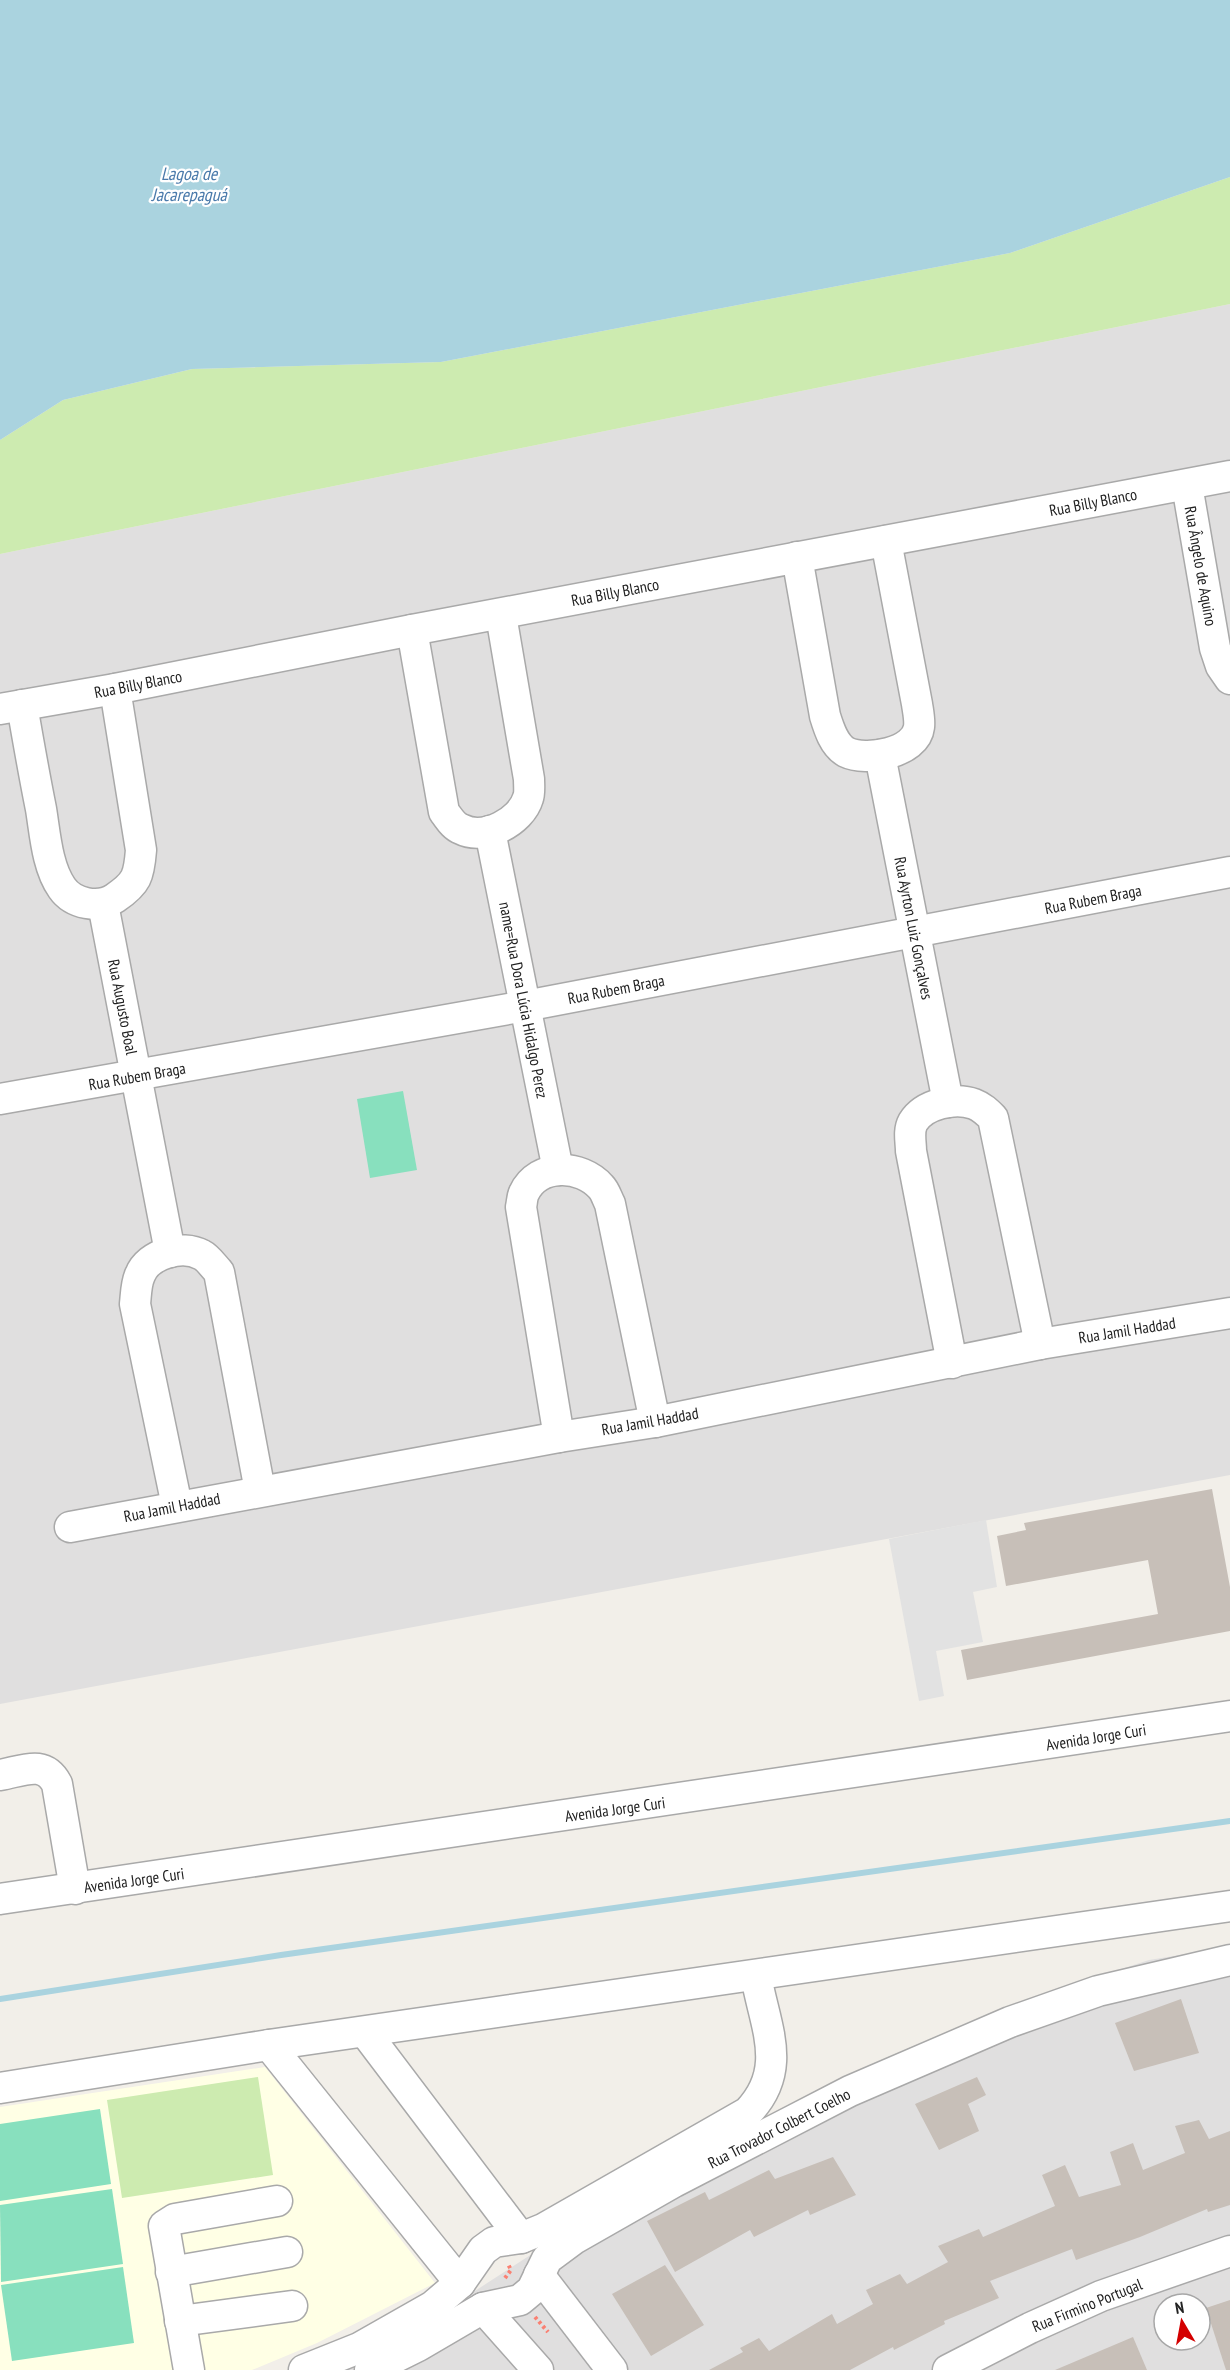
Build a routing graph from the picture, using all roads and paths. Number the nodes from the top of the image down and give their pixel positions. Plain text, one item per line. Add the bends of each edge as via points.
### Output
1 (1230, 476) edge
2 (1187, 485) junction
3 (886, 541) junction
4 (797, 557) junction
5 (501, 615) junction
6 (412, 630) junction
7 (1230, 679) edge
8 (115, 689) junction
9 (11, 707) edge
10 (880, 755) junction
11 (490, 831) junction
12 (1230, 872) edge
13 (103, 904) junction
14 (914, 933) junction
15 (525, 1006) junction
16 (136, 1076) junction
17 (0, 1099) edge
18 (948, 1102) junction
19 (558, 1170) junction
20 (170, 1252) junction
21 (1230, 1313) edge
22 (1040, 1344) junction
23 (952, 1363) junction
24 (655, 1422) junction
25 (559, 1437) junction
26 (260, 1491) junction
27 (177, 1506) junction
28 (70, 1527) dead end
29 (1230, 1716) edge
30 (0, 1775) edge
31 (75, 1889) junction
32 (0, 1899) edge
33 (1230, 1906) edge
34 (1230, 1960) edge
35 (756, 1976) junction
36 (365, 2032) junction
37 (269, 2045) junction
38 (0, 2088) edge
39 (278, 2201) dead end
40 (521, 2238) junction
41 (287, 2252) dead end
42 (1230, 2252) edge
43 (171, 2271) junction
44 (539, 2274) junction
45 (460, 2283) junction
46 (292, 2306) dead end
47 (483, 2308) junction
48 (180, 2321) junction
49 (189, 2370) edge
50 (304, 2370) edge
51 (370, 2370) edge
52 (538, 2370) edge
53 (612, 2370) edge
54 (948, 2370) edge

1 - 2 street, Rua Billy Blanco
2 - 3 street, Rua Billy Blanco
2 - 7 street, Rua Ângelo de Aquino via 1215,648
3 - 4 street, Rua Billy Blanco
3 - 10 street via 920,729 899,750
4 - 5 street, Rua Billy Blanco
4 - 10 street via 830,732 847,752
5 - 6 street, Rua Billy Blanco
5 - 11 street via 529,797 522,811
6 - 8 street, Rua Billy Blanco
6 - 11 street via 444,812 460,829
8 - 9 street, Rua Billy Blanco
8 - 13 street via 141,850 140,873 130,887
9 - 13 street via 54,871 62,888 73,898
10 - 14 street, Rua Ayrton Luiz Gonçalves
11 - 15 street, name=Rua Dora Lúcia Hidalgo Perez
12 - 14 street, Rua Rubem Braga
13 - 16 street, Rua Augusto Boal
14 - 15 street, Rua Rubem Braga
14 - 18 street, Rua Ayrton Luiz Gonçalves
15 - 16 street, Rua Rubem Braga
15 - 19 street, name=Rua Dora Lúcia Hidalgo Perez
16 - 17 street, Rua Rubem Braga
16 - 20 street, Rua Augusto Boal
18 - 22 street via 974,1104 993,1118
18 - 23 street via 922,1112 912,1123 910,1133
19 - 24 street via 576,1170 590,1176 603,1188 610,1204
19 - 25 street via 538,1177 525,1192 521,1207
20 - 26 street via 203,1255 219,1272
20 - 27 street via 152,1259 140,1274 135,1304
21 - 22 street, Rua Jamil Haddad
22 - 23 street, Rua Jamil Haddad
23 - 24 street, Rua Jamil Haddad
24 - 25 street, Rua Jamil Haddad
25 - 26 street, Rua Jamil Haddad
26 - 27 street, Rua Jamil Haddad
27 - 28 street, Rua Jamil Haddad
29 - 31 street, Avenida Jorge Curi
30 - 31 street via 36,1768 52,1774
31 - 32 street, Avenida Jorge Curi
33 - 35 street
34 - 44 street, Rua Trovador Colbert Coelho via 1098,1991 1010,2022 850,2091 621,2210 547,2259
35 - 36 street
35 - 40 street via 772,2049 768,2081 757,2102 748,2112
36 - 37 street
36 - 40 street
37 - 38 street
37 - 45 street
39 - 43 street via 167,2223 163,2230
40 - 45 street via 494,2242 483,2250
41 - 43 street
42 - 54 street, Rua Firmino Portugal via 1101,2296
43 - 48 street
44 - 47 street, Rua Trovador Colbert Coelho via 532,2290 520,2300
44 - 53 street
45 - 50 street via 433,2306 359,2348
46 - 48 street
47 - 51 street, Rua Trovador Colbert Coelho
47 - 52 street
48 - 49 street

